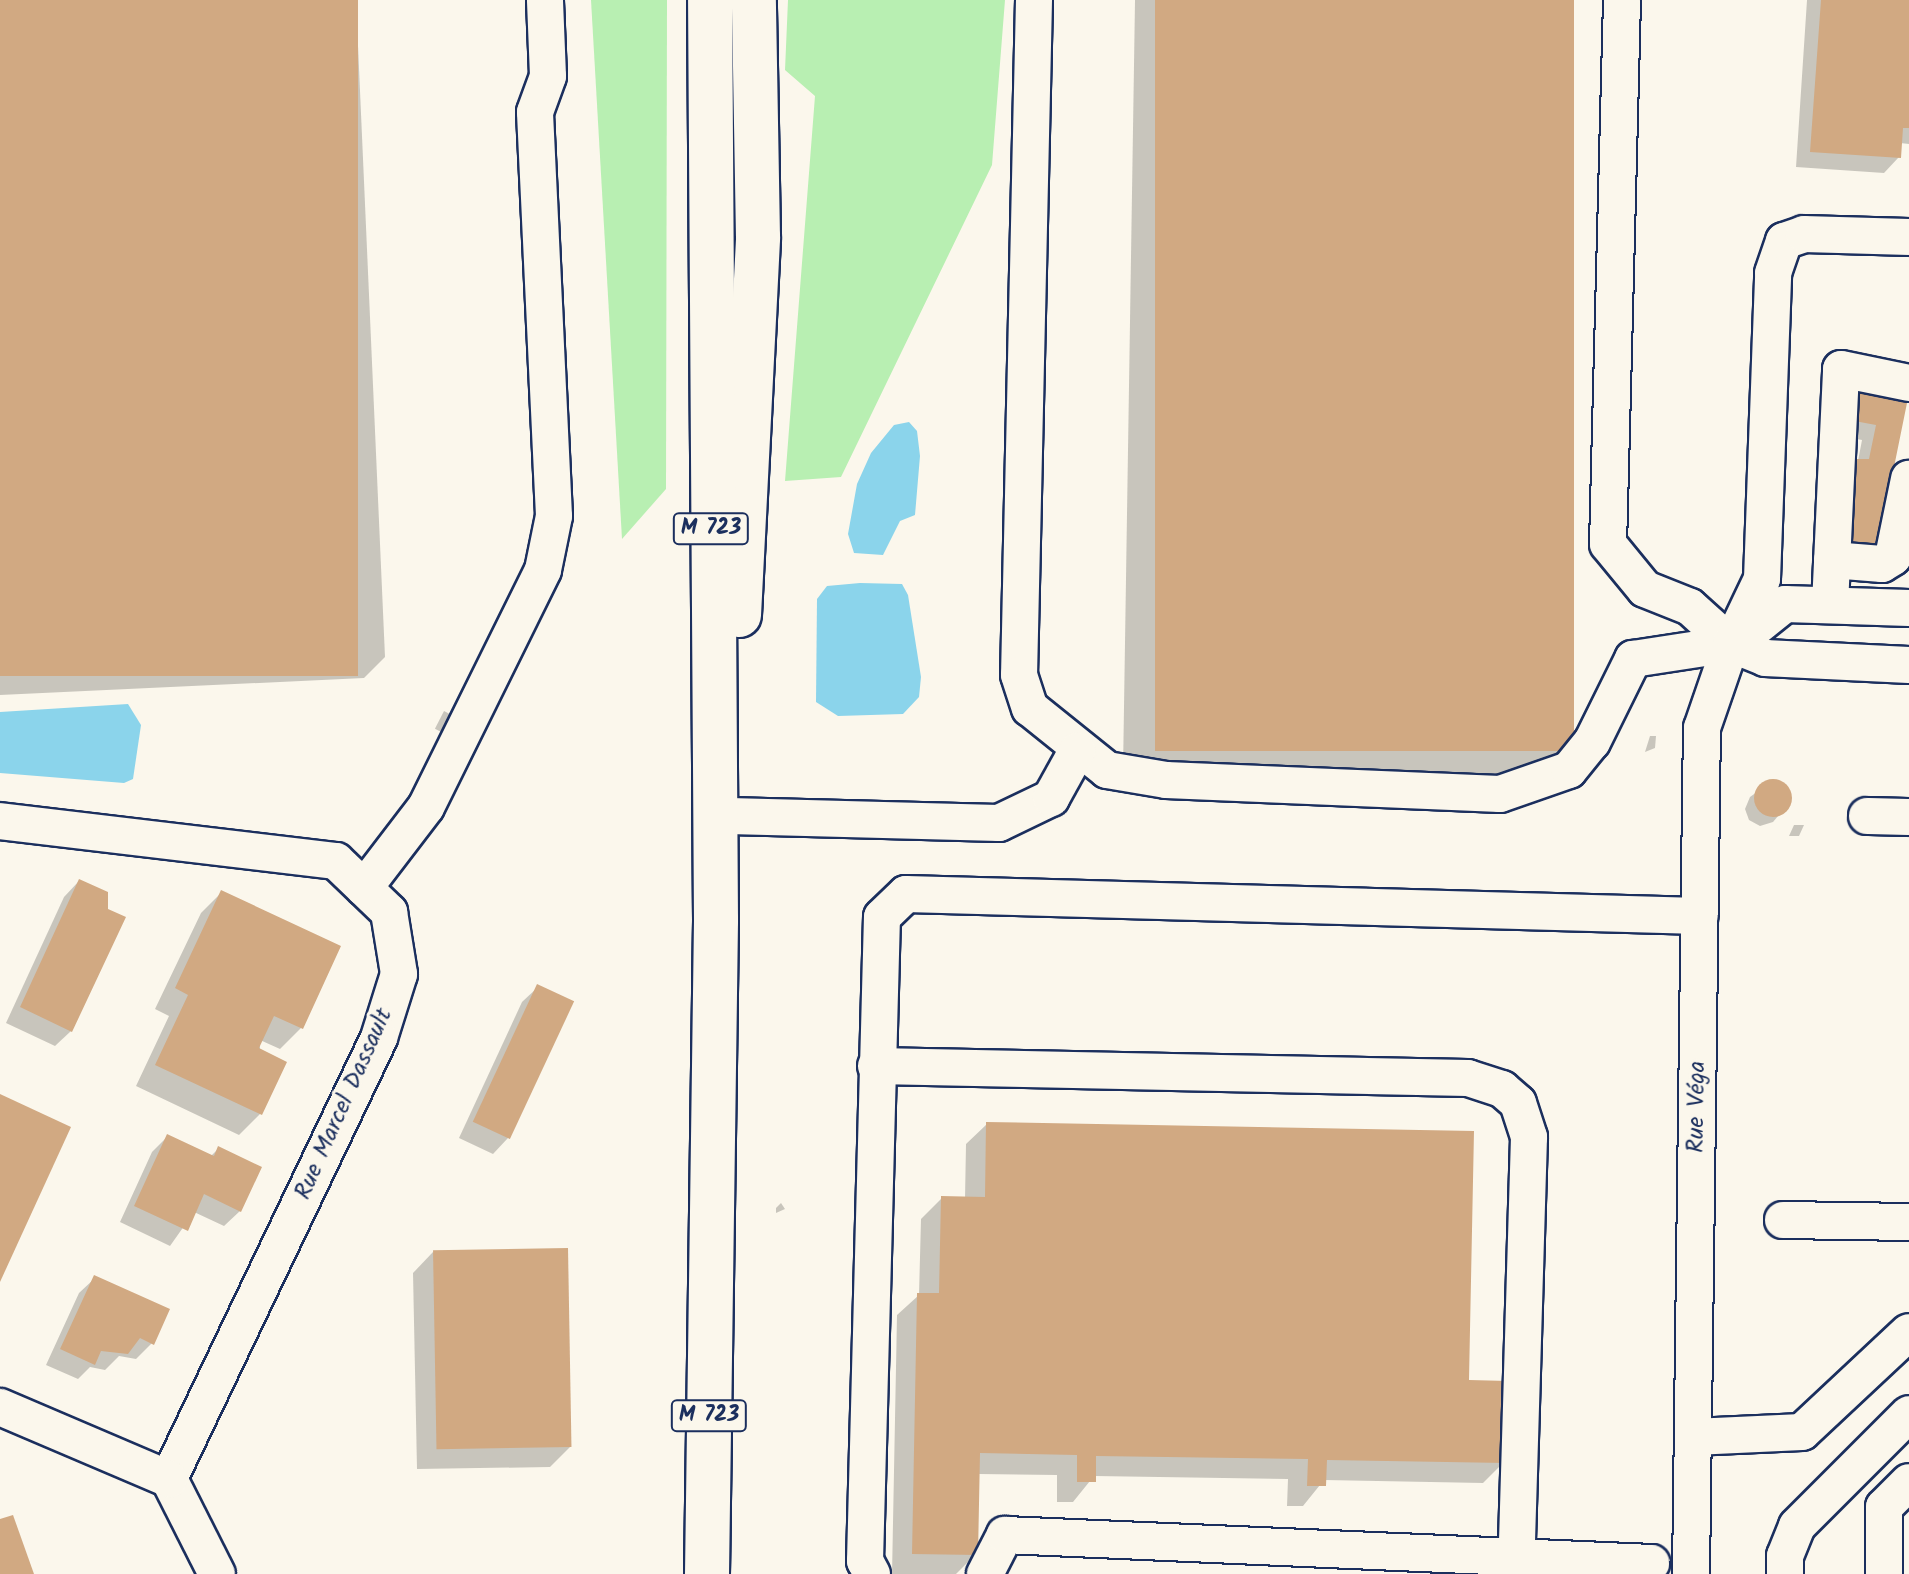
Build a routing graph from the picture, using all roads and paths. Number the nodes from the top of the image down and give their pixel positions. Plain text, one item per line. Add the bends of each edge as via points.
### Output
1 (545, 0) edge
2 (710, 0) edge
3 (754, 0) edge
4 (1034, 0) edge
5 (1622, 0) edge
6 (1909, 237) edge
7 (1909, 383) edge
8 (1909, 479) edge
9 (1832, 560) junction
10 (1830, 605) junction
11 (1909, 608) edge
12 (1732, 645) junction
13 (1909, 665) edge
14 (1077, 751) junction
15 (729, 816) junction
16 (1867, 816) dead end
17 (1909, 817) edge
18 (0, 821) edge
19 (364, 888) junction
20 (1700, 916) junction
21 (716, 920) junction
22 (876, 1066) junction
23 (1783, 1220) dead end
24 (1909, 1222) edge
25 (1909, 1332) edge
26 (0, 1407) edge
27 (1909, 1414) edge
28 (1693, 1437) junction
29 (169, 1479) junction
30 (1909, 1482) edge
31 (1292, 1561) edge
32 (1651, 1563) dead end
33 (1516, 1566) edge
34 (217, 1574) edge
35 (707, 1574) edge
36 (872, 1574) edge
37 (985, 1574) edge
38 (1691, 1574) edge
39 (1785, 1574) edge
40 (1884, 1574) edge

1 - 19 street via 548,76 535,112 554,516 543,570 426,807
2 - 21 main road, M 723
3 - 15 main road, M 723 via 758,237
4 - 14 street via 1019,675 1030,708
5 - 12 street via 1608,544 1645,589 1690,607
6 - 12 street, Rue Véga via 1804,234 1779,247 1773,273 1762,579
7 - 9 street via 1841,369
8 - 9 street via 1893,557 1882,564
9 - 10 street
10 - 11 street
10 - 12 street via 1785,604
12 - 13 street via 1779,662
12 - 14 street via 1633,659 1592,742 1569,770 1500,794 1166,780 1107,770
12 - 20 street, Rue Véga via 1702,728
14 - 15 street via 1051,798 999,823
15 - 21 main road, M 723
16 - 17 street
18 - 19 street, Rue Marcel Dassault via 336,861
19 - 29 street, Rue Marcel Dassault via 389,912 399,974 379,1038
20 - 22 street via 906,894 882,917
20 - 28 street, Rue Véga
21 - 35 main road, M 723
22 - 33 street via 1468,1078 1502,1089 1518,1103 1529,1137
22 - 36 street via 865,1561
23 - 24 street
25 - 28 street via 1802,1432
26 - 29 street
27 - 39 street via 1797,1526 1785,1556
28 - 38 street, Rue Véga
29 - 34 street
30 - 40 street via 1884,1507
31 - 33 street
31 - 37 street via 1005,1535
32 - 33 street

